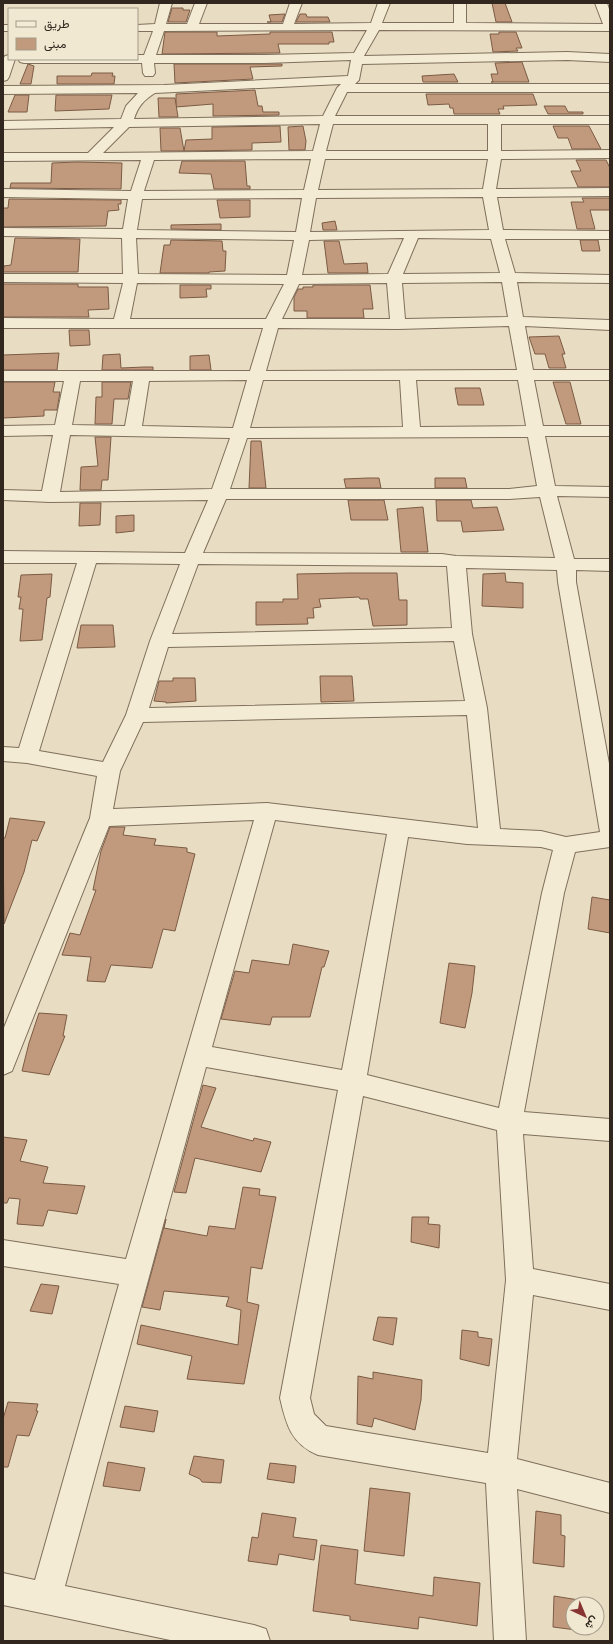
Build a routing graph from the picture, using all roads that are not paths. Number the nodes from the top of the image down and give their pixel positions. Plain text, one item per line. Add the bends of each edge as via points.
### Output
1 (166, 3) edge
2 (201, 3) edge
3 (296, 3) edge
4 (384, 3) edge
5 (460, 3) edge
6 (601, 3) edge
7 (460, 26) junction
8 (192, 27) junction
9 (375, 27) junction
10 (138, 28) edge
11 (160, 28) junction
12 (287, 28) junction
13 (610, 28) edge
14 (567, 56) junction
15 (506, 57) junction
16 (358, 58) junction
17 (610, 58) edge
18 (9, 60) edge
19 (138, 60) edge
20 (148, 60) junction
21 (3, 77) edge
22 (348, 84) junction
23 (574, 88) junction
24 (610, 88) edge
25 (513, 89) junction
26 (3, 90) edge
27 (151, 90) junction
28 (530, 119) junction
29 (327, 120) junction
30 (494, 120) junction
31 (610, 120) edge
32 (126, 123) junction
33 (3, 125) edge
34 (495, 154) junction
35 (610, 154) edge
36 (318, 155) junction
37 (92, 156) junction
38 (149, 156) junction
39 (3, 157) edge
40 (489, 192) junction
41 (610, 192) edge
42 (3, 193) edge
43 (310, 194) junction
44 (136, 195) junction
45 (3, 232) edge
46 (129, 233) junction
47 (413, 234) junction
48 (497, 235) junction
49 (610, 235) edge
50 (302, 236) junction
51 (509, 277) junction
52 (3, 278) edge
53 (394, 278) junction
54 (131, 279) junction
55 (610, 279) edge
56 (294, 280) junction
57 (516, 322) junction
58 (3, 323) edge
59 (121, 323) junction
60 (272, 323) junction
61 (398, 324) junction
62 (610, 325) edge
63 (526, 374) junction
64 (610, 375) edge
65 (3, 376) edge
66 (73, 376) junction
67 (142, 376) junction
68 (256, 376) junction
69 (408, 376) junction
70 (64, 430) junction
71 (3, 431) edge
72 (133, 431) junction
73 (535, 431) junction
74 (610, 431) edge
75 (412, 432) junction
76 (240, 433) junction
77 (547, 491) junction
78 (610, 492) edge
79 (219, 494) junction
80 (3, 495) edge
81 (50, 497) junction
82 (3, 557) edge
83 (88, 558) junction
84 (191, 559) junction
85 (456, 562) junction
86 (566, 564) junction
87 (610, 565) edge
88 (462, 634) junction
89 (160, 641) junction
90 (477, 708) junction
91 (136, 715) junction
92 (3, 754) edge
93 (27, 756) junction
94 (110, 772) junction
95 (267, 812) junction
96 (101, 818) junction
97 (400, 828) junction
98 (610, 831) edge
99 (490, 837) junction
100 (610, 839) edge
101 (566, 845) junction
102 (11, 1018) edge
103 (197, 1055) junction
104 (3, 1064) edge
105 (352, 1082) junction
106 (509, 1122) junction
107 (610, 1130) edge
108 (3, 1253) edge
109 (136, 1274) junction
110 (520, 1280) junction
111 (610, 1297) edge
112 (501, 1470) junction
113 (610, 1498) edge
114 (3, 1589) edge
115 (46, 1597) junction
116 (254, 1641) edge
117 (510, 1641) edge

1 - 11 street
2 - 8 street
3 - 12 street
4 - 9 street
5 - 7 street
6 - 13 street
7 - 9 street
7 - 13 street
8 - 11 street
8 - 12 street via 270,32
9 - 12 street
9 - 16 street
10 - 11 street
11 - 20 street
14 - 15 street
14 - 17 street
14 - 23 street
15 - 16 street
15 - 25 street
16 - 20 street via 265,55
16 - 22 street
18 - 21 street
19 - 20 street
20 - 27 street
22 - 25 street
22 - 27 street
22 - 29 street
23 - 24 street
23 - 25 street
25 - 28 street
26 - 27 street
27 - 32 street via 132,106
28 - 30 street
28 - 31 street
29 - 30 street
29 - 32 street
29 - 36 street
30 - 34 street
32 - 33 street
32 - 37 street
34 - 35 street
34 - 36 street
34 - 40 street
36 - 38 street
36 - 43 street
37 - 38 street
37 - 39 street
38 - 44 street
40 - 41 street
40 - 43 street
40 - 48 street
42 - 44 street
43 - 44 street
43 - 50 street
44 - 46 street
45 - 46 street
46 - 50 street
46 - 54 street
47 - 48 street
47 - 50 street
47 - 53 street
48 - 49 street
48 - 51 street
50 - 56 street
51 - 53 street
51 - 55 street
51 - 57 street
52 - 54 street
53 - 56 street
53 - 61 street
54 - 56 street
54 - 59 street
56 - 60 street
57 - 61 street
57 - 62 street
57 - 63 street
58 - 59 street
59 - 60 street
60 - 61 street
60 - 68 street
63 - 64 street
63 - 69 street
63 - 73 street
65 - 66 street
66 - 67 street
66 - 70 street
67 - 68 street
67 - 72 street
68 - 69 street
68 - 76 street
69 - 75 street
70 - 71 street
70 - 72 street
70 - 81 street
72 - 76 street
73 - 74 street
73 - 75 street
73 - 77 street
75 - 76 street
76 - 79 street
77 - 78 street
77 - 79 street via 509,494
77 - 86 street
79 - 81 street
79 - 84 street
80 - 81 street
82 - 83 street
83 - 84 street
83 - 93 street
84 - 85 street
84 - 89 street
85 - 86 street
85 - 88 street
86 - 87 street
86 - 98 street
88 - 89 street
88 - 90 street
89 - 91 street
90 - 91 street
90 - 99 street
91 - 94 street
92 - 93 street
93 - 94 street
94 - 96 street
95 - 96 street
95 - 97 street
95 - 103 street
96 - 102 street
97 - 99 street
97 - 105 street
99 - 101 street via 541,839
100 - 101 street
101 - 106 street via 553,893
102 - 104 street
103 - 105 street
103 - 109 street
105 - 106 street
105 - 112 street via 295,1398 301,1422 318,1440
106 - 107 street
106 - 110 street
108 - 109 street
109 - 115 street
110 - 111 street
110 - 112 street
112 - 113 street
112 - 117 street
114 - 115 street
115 - 116 street

